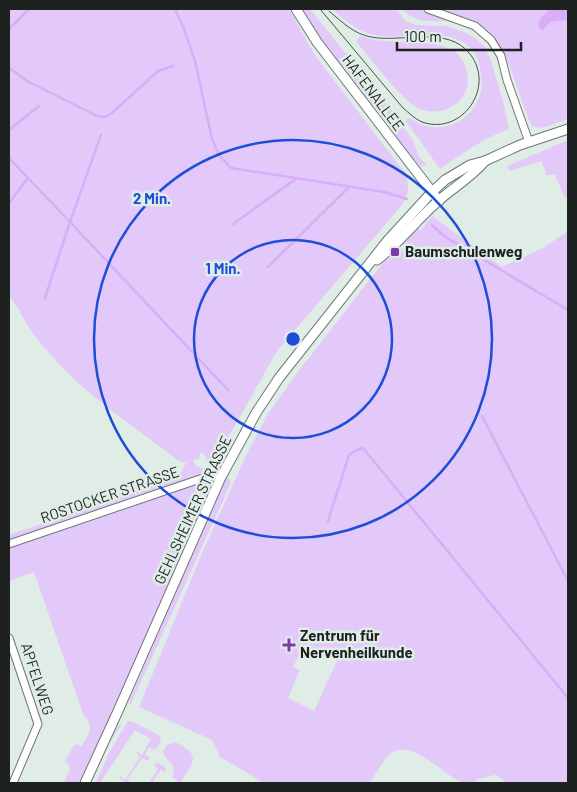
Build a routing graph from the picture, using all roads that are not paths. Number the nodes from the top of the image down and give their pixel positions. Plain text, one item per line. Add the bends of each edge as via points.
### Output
1 (296, 9) edge
2 (428, 9) edge
3 (568, 129) edge
4 (529, 142) junction
5 (485, 161) junction
6 (432, 192) junction
7 (439, 201) junction
8 (363, 271) junction
9 (217, 477) junction
10 (9, 544) edge
11 (9, 638) edge
12 (12, 779) edge
13 (84, 783) edge

1 - 6 street, HAFENALLEE via 317,42
2 - 4 street via 475,26 491,40 501,56
3 - 4 street, GEHLSHEIMER STRASSE
4 - 5 street, GEHLSHEIMER STRASSE
5 - 6 street, GEHLSHEIMER STRASSE via 470,165
5 - 7 street, GEHLSHEIMER STRASSE via 474,174
6 - 7 street, HAFENALLEE
6 - 8 street, GEHLSHEIMER STRASSE
7 - 8 street, GEHLSHEIMER STRASSE via 401,240
8 - 9 street, GEHLSHEIMER STRASSE via 267,396
9 - 10 street, ROSTOCKER STRASSE via 203,478
9 - 13 street, GEHLSHEIMER STRASSE
11 - 12 street, APFELWEG via 38,724

